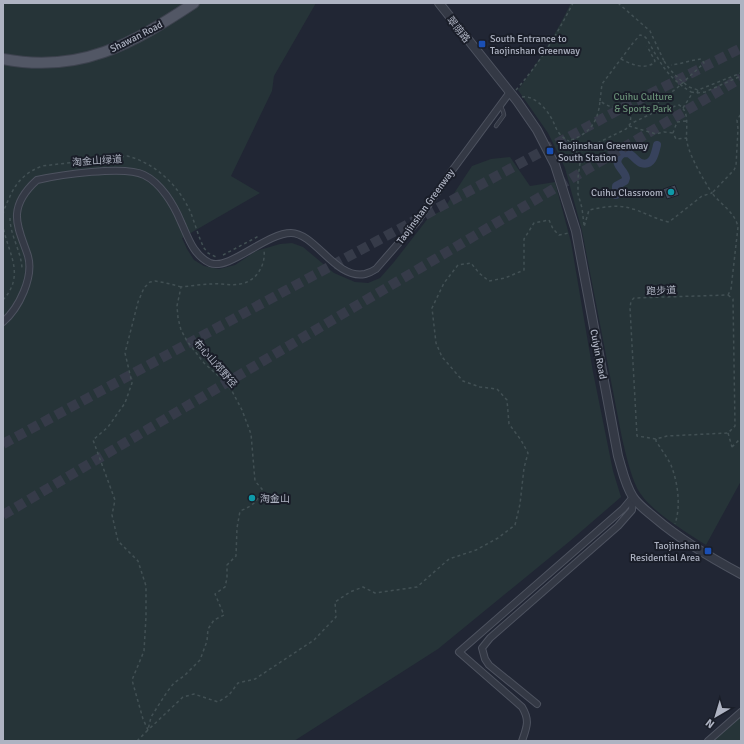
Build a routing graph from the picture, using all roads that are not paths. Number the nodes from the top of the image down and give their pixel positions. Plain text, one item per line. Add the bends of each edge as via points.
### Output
1 (194, 3) edge
2 (439, 3) edge
3 (3, 59) edge
4 (513, 91) junction
5 (501, 107) junction
6 (496, 126) dead end
7 (3, 322) edge
8 (633, 497) junction
9 (741, 574) edge
10 (536, 704) dead end
11 (741, 712) edge
12 (710, 740) edge
13 (522, 741) edge

1 - 3 main road, Shawan Road via 119,47 84,58 46,63
2 - 4 street, 翠荫路
4 - 5 street, Taojinshan Greenway
4 - 8 street, Cuiyin Road via 545,144 571,212 618,456
5 - 6 lane via 504,115
5 - 7 street, Taojinshan Greenway via 416,223 376,269 362,275 339,266 308,240 290,233 270,239 222,264 212,264 195,252 161,188 142,174 117,171 72,174 37,180 22,198 17,215 29,258 29,272 16,307
8 - 9 street, Cuiyin Road via 649,513 702,553
8 - 10 street via 632,510 618,526 490,638 482,648 489,665
8 - 13 street via 623,509 459,652 522,707 527,715 527,727
11 - 12 street

